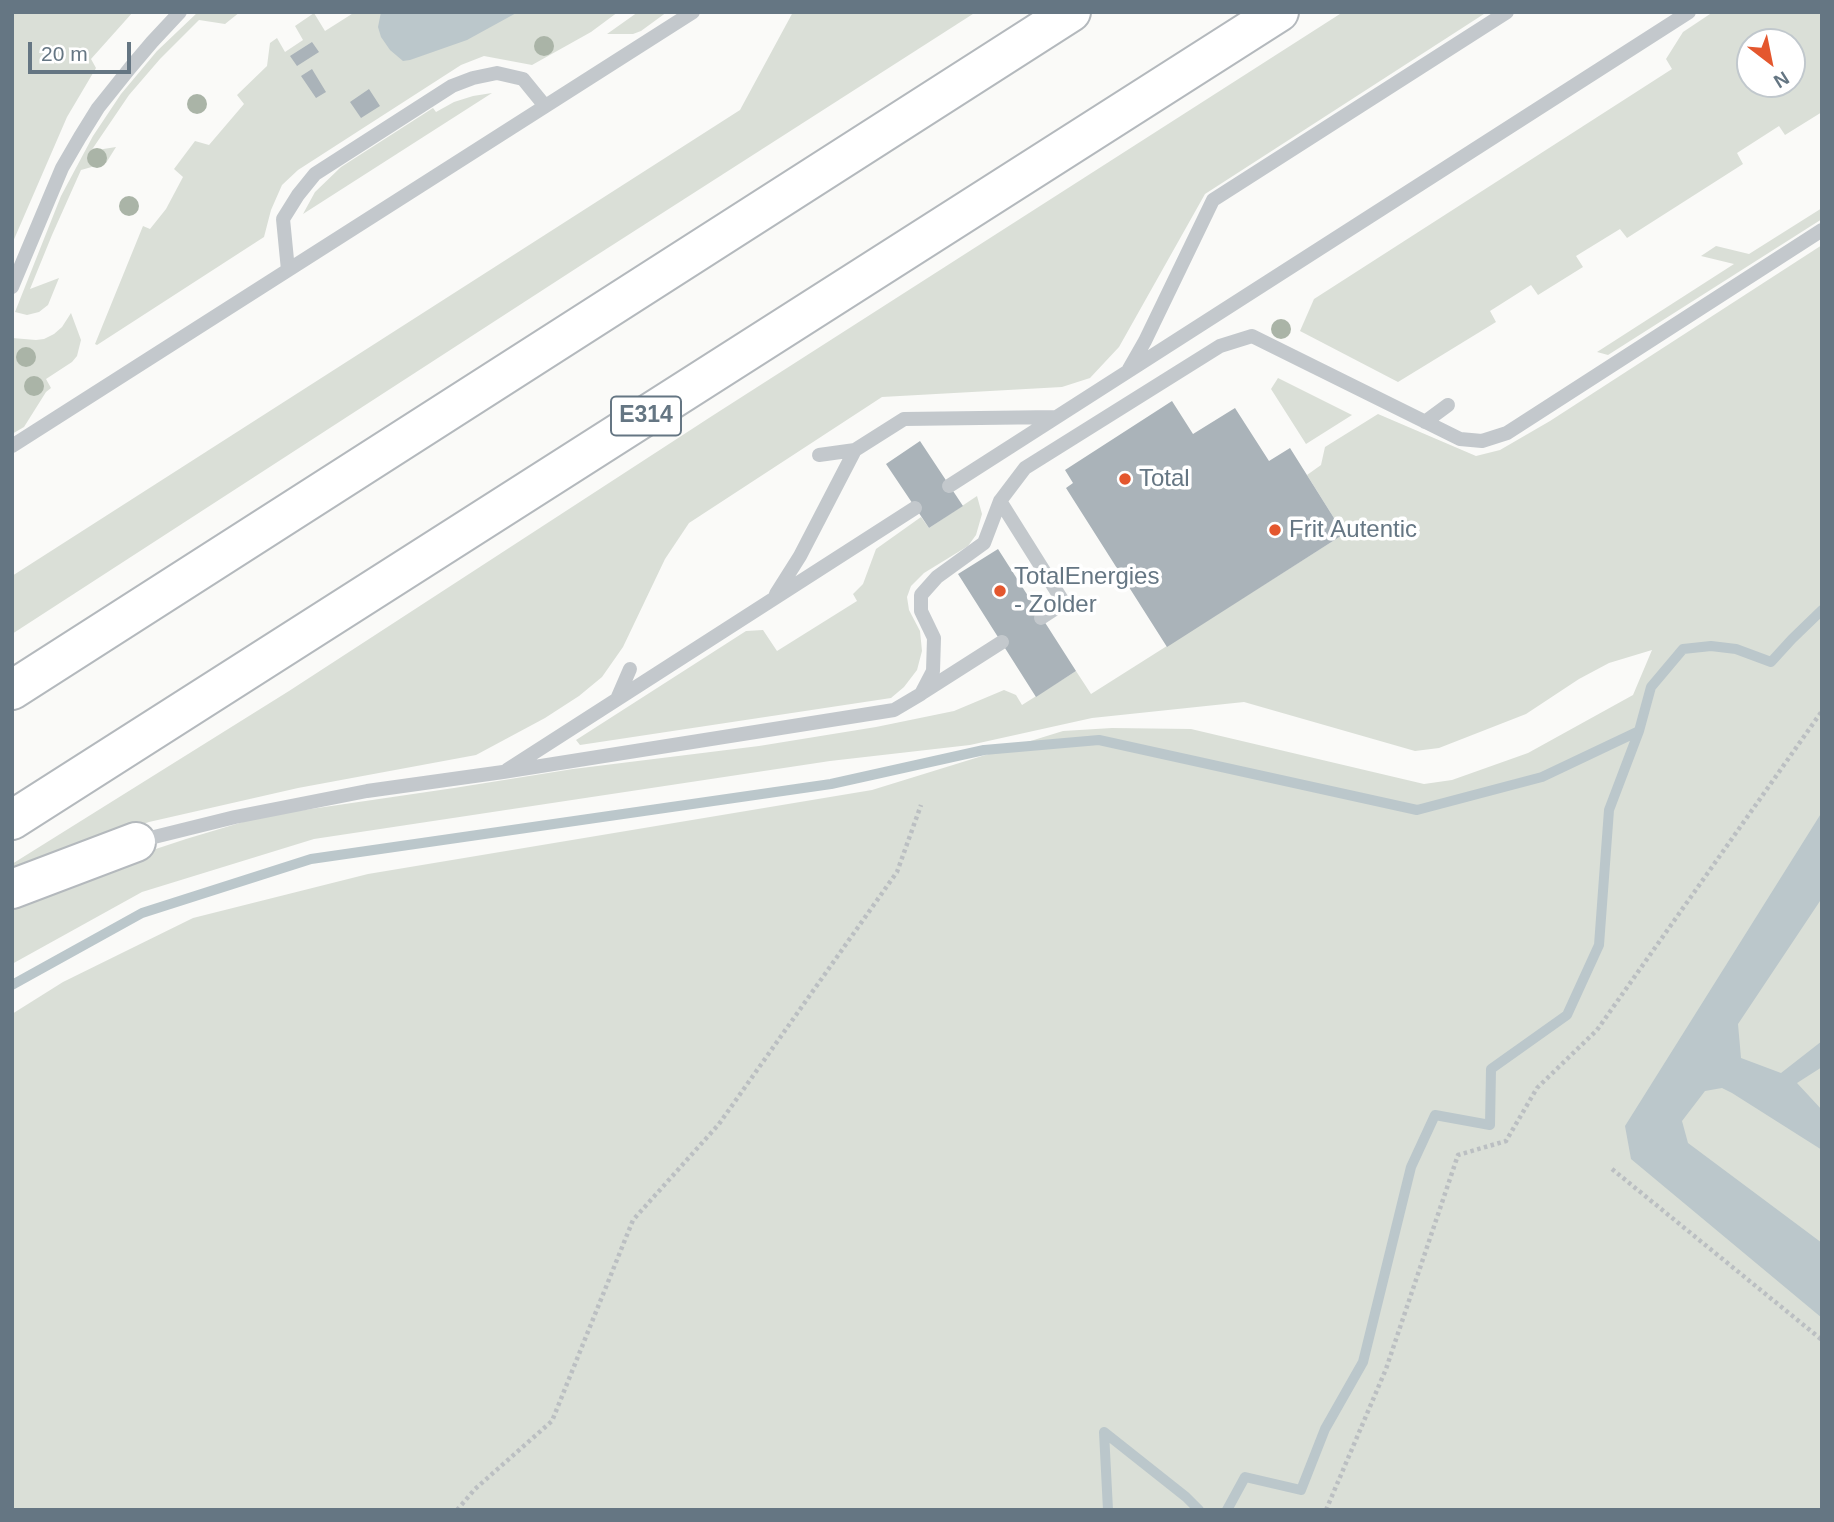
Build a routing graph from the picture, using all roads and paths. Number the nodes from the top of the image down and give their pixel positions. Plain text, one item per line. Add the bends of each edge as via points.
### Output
1 (180, 12) edge
2 (693, 12) edge
3 (1071, 12) edge
4 (1279, 12) edge
5 (1507, 12) edge
6 (1689, 12) edge
7 (545, 107) junction
8 (1822, 230) edge
9 (288, 270) junction
10 (12, 287) edge
11 (1129, 370) junction
12 (1448, 405) dead end
13 (1056, 417) junction
14 (1425, 422) junction
15 (12, 446) edge
16 (855, 450) junction
17 (819, 455) dead end
18 (950, 486) dead end
19 (1000, 501) junction
20 (915, 508) dead end
21 (774, 598) junction
22 (1041, 618) dead end
23 (1002, 642) dead end
24 (630, 668) dead end
25 (12, 690) edge
26 (921, 694) junction
27 (617, 699) junction
28 (1822, 711) edge
29 (503, 772) junction
30 (921, 805) dead end
31 (12, 820) edge
32 (136, 842) joint
33 (12, 889) edge
34 (1612, 1169) dead end
35 (1822, 1340) edge
36 (457, 1510) edge
37 (1326, 1510) edge

1 - 10 lane via 130,68 80,137 62,168
2 - 7 lane
3 - 25 highway
4 - 31 highway, E314
5 - 11 lane via 1213,200
6 - 11 lane
7 - 9 lane
7 - 9 lane via 523,79 498,73 452,86 315,174 283,219
8 - 14 lane via 1507,433 1482,441 1460,439
9 - 15 lane
11 - 13 lane
12 - 14 lane
13 - 16 lane via 904,419
13 - 18 lane
14 - 19 lane via 1252,336 1220,346 1026,468
16 - 17 lane
16 - 21 lane
19 - 22 lane via 1064,604
19 - 26 lane via 984,543 937,577 922,594 921,611 934,638 933,671
20 - 21 lane
21 - 27 lane
23 - 26 lane
24 - 27 lane
26 - 29 lane via 894,710 869,715
27 - 29 lane
28 - 37 path via 1597,1030 1537,1088 1506,1141 1458,1155 1386,1369
29 - 32 lane via 367,791
30 - 36 path via 897,872 719,1124 633,1220 552,1421
32 - 33 highway
34 - 35 path

